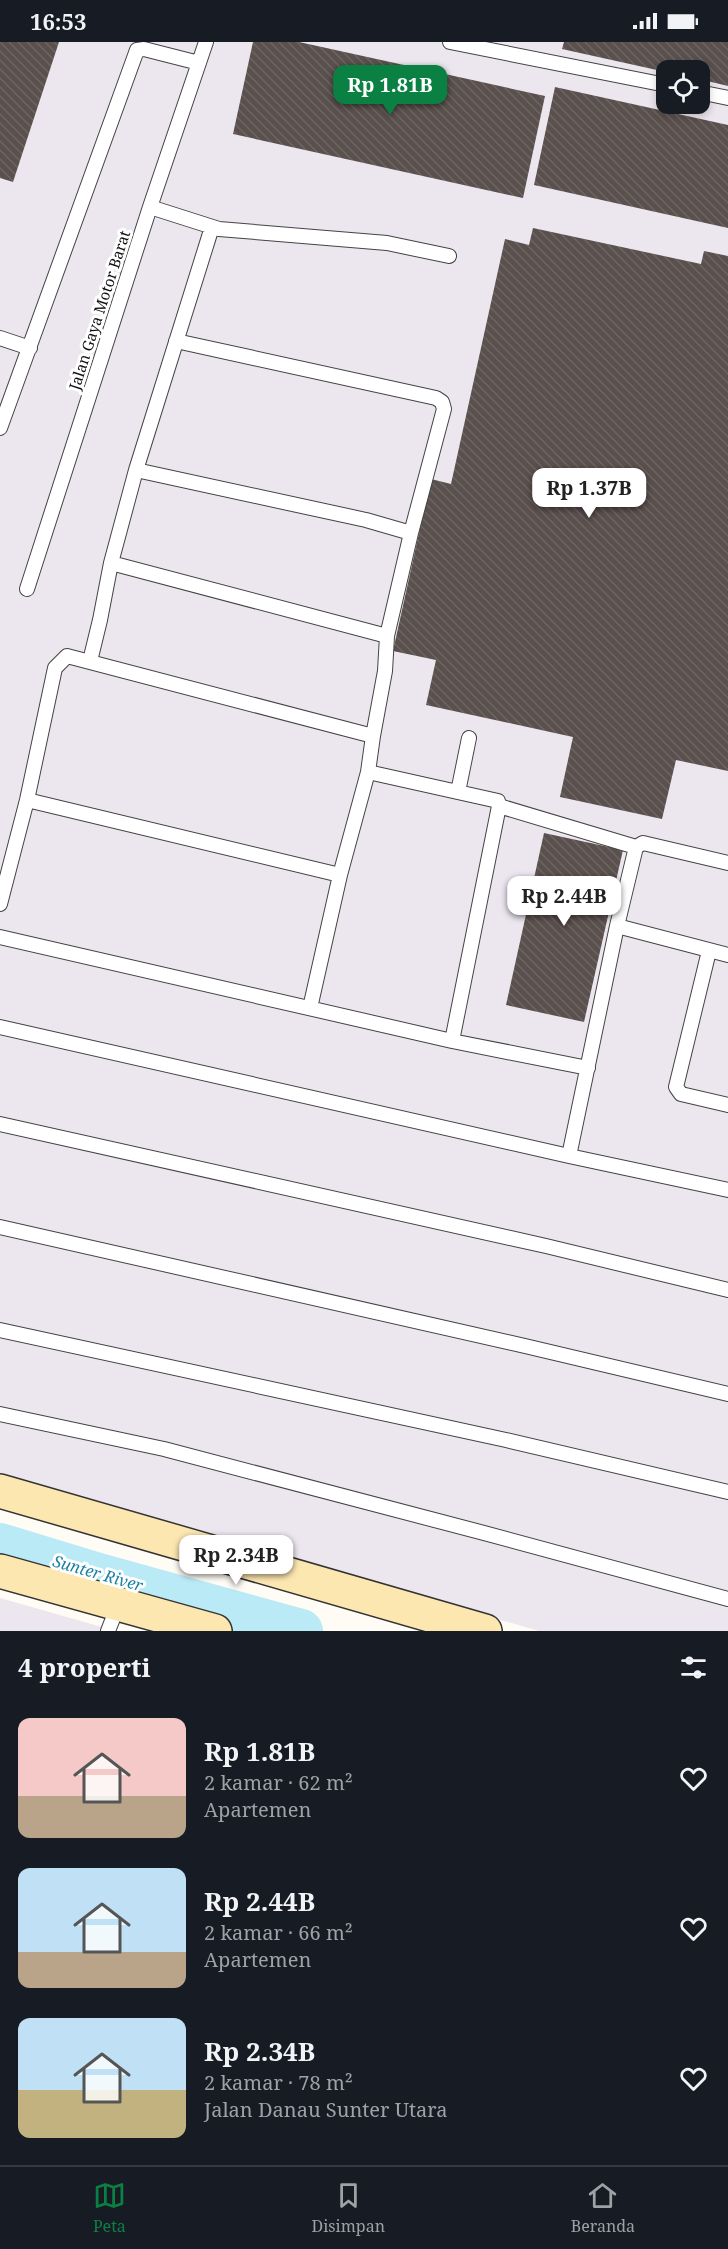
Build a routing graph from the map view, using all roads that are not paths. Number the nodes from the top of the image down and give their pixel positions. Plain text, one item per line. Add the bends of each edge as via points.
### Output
1 (206, 42) edge
2 (450, 42) edge
3 (199, 63) junction
4 (656, 83) edge
5 (710, 94) edge
6 (728, 98) edge
7 (150, 207) junction
8 (212, 227) junction
9 (449, 256) dead end
10 (0, 339) edge
11 (176, 341) junction
12 (30, 348) junction
13 (0, 428) edge
14 (136, 470) junction
15 (411, 533) junction
16 (111, 563) junction
17 (27, 590) dead end
18 (387, 636) junction
19 (90, 661) junction
20 (373, 736) junction
21 (469, 738) dead end
22 (368, 772) junction
23 (458, 792) junction
24 (27, 800) junction
25 (499, 806) junction
26 (636, 848) junction
27 (728, 863) edge
28 (340, 875) junction
29 (0, 904) edge
30 (617, 926) junction
31 (0, 937) edge
32 (709, 951) junction
33 (728, 955) edge
34 (310, 1008) junction
35 (0, 1027) edge
36 (453, 1041) junction
37 (588, 1068) junction
38 (728, 1105) edge
39 (0, 1124) edge
40 (569, 1156) junction
41 (728, 1190) edge
42 (0, 1227) edge
43 (728, 1290) edge
44 (0, 1330) edge
45 (728, 1395) edge
46 (0, 1414) edge
47 (0, 1491) edge
48 (728, 1492) edge
49 (0, 1571) edge
50 (728, 1599) edge
51 (114, 1617) edge
52 (215, 1631) edge
53 (485, 1631) edge

1 - 3 lane, Jalan Gaya Motor Barat
2 - 4 lane
3 - 7 lane, Jalan Gaya Motor Barat
3 - 12 lane via 137,50
5 - 6 lane
7 - 8 lane
7 - 17 lane, Jalan Gaya Motor Barat
8 - 9 lane via 387,243
8 - 11 lane
10 - 12 lane
11 - 14 lane
11 - 15 lane via 442,402 444,409
12 - 13 lane
14 - 15 lane
14 - 16 lane
15 - 18 lane
16 - 18 lane
16 - 19 lane
18 - 20 lane
19 - 20 lane
19 - 24 lane via 68,656 55,668
20 - 22 lane
21 - 23 lane
22 - 23 lane
22 - 28 lane
23 - 25 lane via 498,801
24 - 28 lane
24 - 29 lane
25 - 26 lane
25 - 36 lane
26 - 27 lane via 642,843
26 - 30 lane
28 - 34 lane
30 - 32 lane
30 - 37 lane
31 - 34 lane
32 - 33 lane
32 - 38 lane via 676,1088 681,1094
34 - 36 lane
35 - 40 lane
36 - 37 lane
37 - 40 lane
39 - 43 lane
40 - 41 lane
42 - 45 lane
44 - 48 lane
46 - 50 lane via 164,1449
47 - 53 main road
49 - 51 main road
51 - 52 main road

